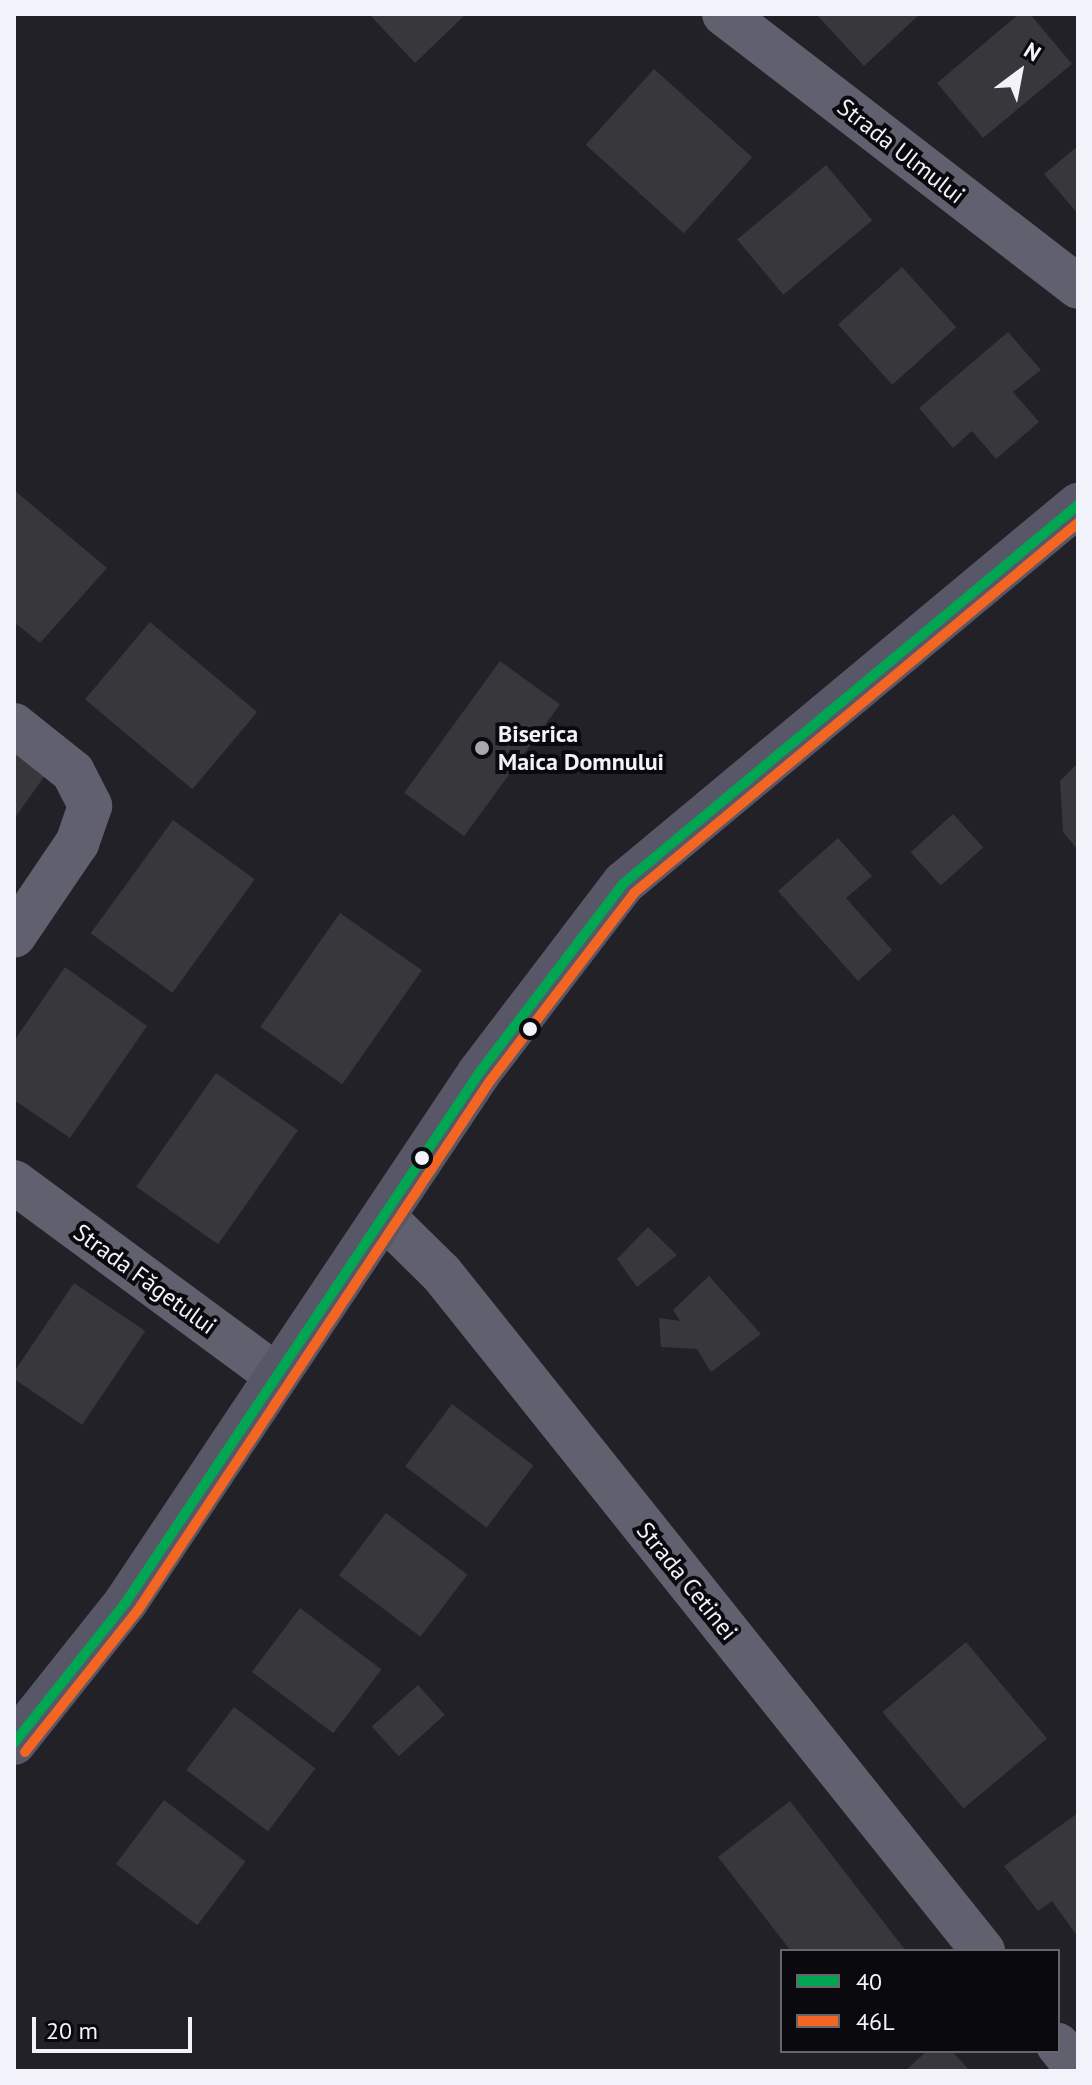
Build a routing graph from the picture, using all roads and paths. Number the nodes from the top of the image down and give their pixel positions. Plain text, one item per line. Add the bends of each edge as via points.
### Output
1 (724, 14) edge
2 (1078, 287) edge
3 (1078, 505) edge
4 (14, 725) edge
5 (14, 936) edge
6 (14, 1182) edge
7 (384, 1217) junction
8 (276, 1375) junction
9 (14, 1743) edge
10 (981, 1949) edge
11 (1060, 2048) edge
12 (1078, 2070) edge

1 - 2 street, Strada Ulmului
3 - 7 main road via 724,793 624,883 527,1005
4 - 5 street via 73,772 90,806 77,843
6 - 8 street, Strada Făgetului
7 - 8 main road
7 - 10 street, Strada Cetinei via 442,1274
8 - 9 main road via 126,1602
11 - 12 street

